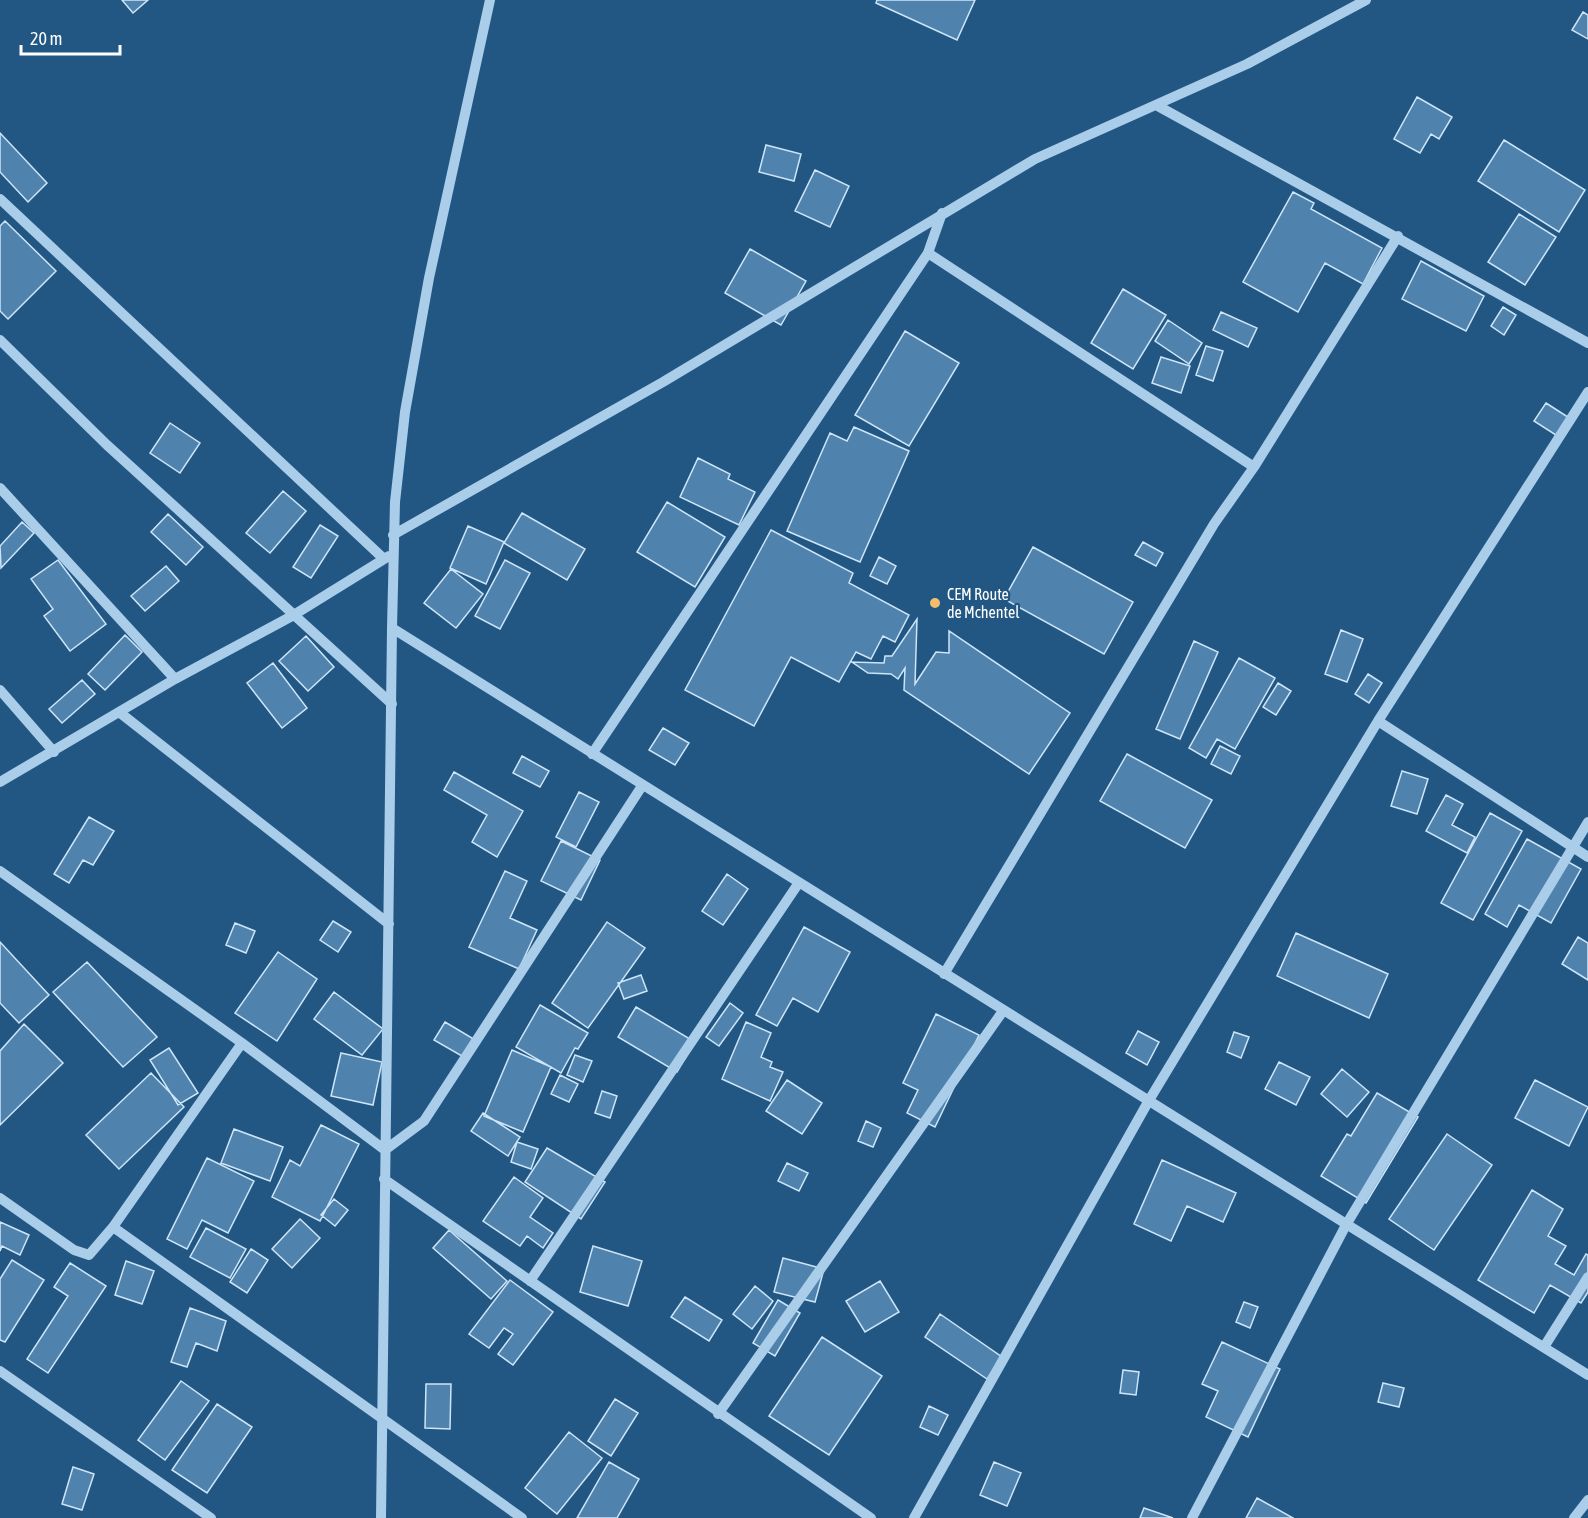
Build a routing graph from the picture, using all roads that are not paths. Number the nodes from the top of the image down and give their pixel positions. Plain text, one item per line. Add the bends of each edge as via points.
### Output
1 (490, 0) edge
2 (1365, 0) edge
3 (1156, 105) junction
4 (0, 199) edge
5 (942, 213) junction
6 (1398, 236) junction
7 (928, 253) junction
8 (0, 340) edge
9 (1588, 343) edge
10 (1588, 392) edge
11 (1254, 467) junction
12 (0, 488) edge
13 (393, 535) junction
14 (388, 556) junction
15 (292, 616) junction
16 (392, 628) junction
17 (175, 679) junction
18 (0, 690) edge
19 (392, 704) junction
20 (119, 712) junction
21 (1378, 721) junction
22 (54, 752) junction
23 (592, 754) junction
24 (0, 782) edge
25 (642, 786) junction
26 (1588, 822) edge
27 (1573, 847) junction
28 (1588, 857) edge
29 (0, 871) edge
30 (798, 884) junction
31 (389, 924) junction
32 (944, 974) junction
33 (1003, 1011) junction
34 (242, 1043) junction
35 (1148, 1102) junction
36 (385, 1150) junction
37 (384, 1179) junction
38 (0, 1198) edge
39 (1346, 1225) junction
40 (113, 1227) junction
41 (1588, 1277) edge
42 (530, 1281) junction
43 (1544, 1347) junction
44 (0, 1371) edge
45 (1588, 1375) edge
46 (718, 1414) junction
47 (381, 1417) junction
48 (1588, 1500) edge
49 (211, 1518) edge
50 (381, 1518) edge
51 (522, 1518) edge
52 (871, 1518) edge
53 (914, 1518) edge
54 (1192, 1518) edge
55 (1574, 1518) edge

1 - 13 street via 427,289 405,412
2 - 3 street via 1247,64
3 - 5 street via 1035,159
3 - 6 street
4 - 14 street
5 - 7 street
5 - 13 street via 663,382
6 - 9 street
6 - 11 street
7 - 11 street
7 - 23 street
8 - 15 street
10 - 21 street
11 - 32 street via 1214,524
12 - 17 street
13 - 14 street
14 - 15 street
14 - 16 street
15 - 17 street
15 - 19 street
16 - 19 street
16 - 23 street
17 - 20 street
18 - 22 street
19 - 31 street
20 - 22 street
20 - 31 street
21 - 27 street
21 - 35 street
22 - 24 street
23 - 25 street
25 - 30 street
25 - 36 street via 424,1121
26 - 27 street
27 - 28 street
27 - 39 street
29 - 34 street
30 - 32 street
30 - 42 street
31 - 36 street
32 - 33 street
33 - 35 street
33 - 46 street
34 - 36 street
34 - 40 street
35 - 39 street
35 - 53 street
36 - 37 street
37 - 42 street
37 - 47 street
38 - 40 street via 83,1254 94,1251
39 - 43 street
39 - 54 street
40 - 47 street
41 - 43 street
42 - 46 street
43 - 45 street
44 - 49 street
46 - 52 street
47 - 50 street
47 - 51 street
48 - 55 street

